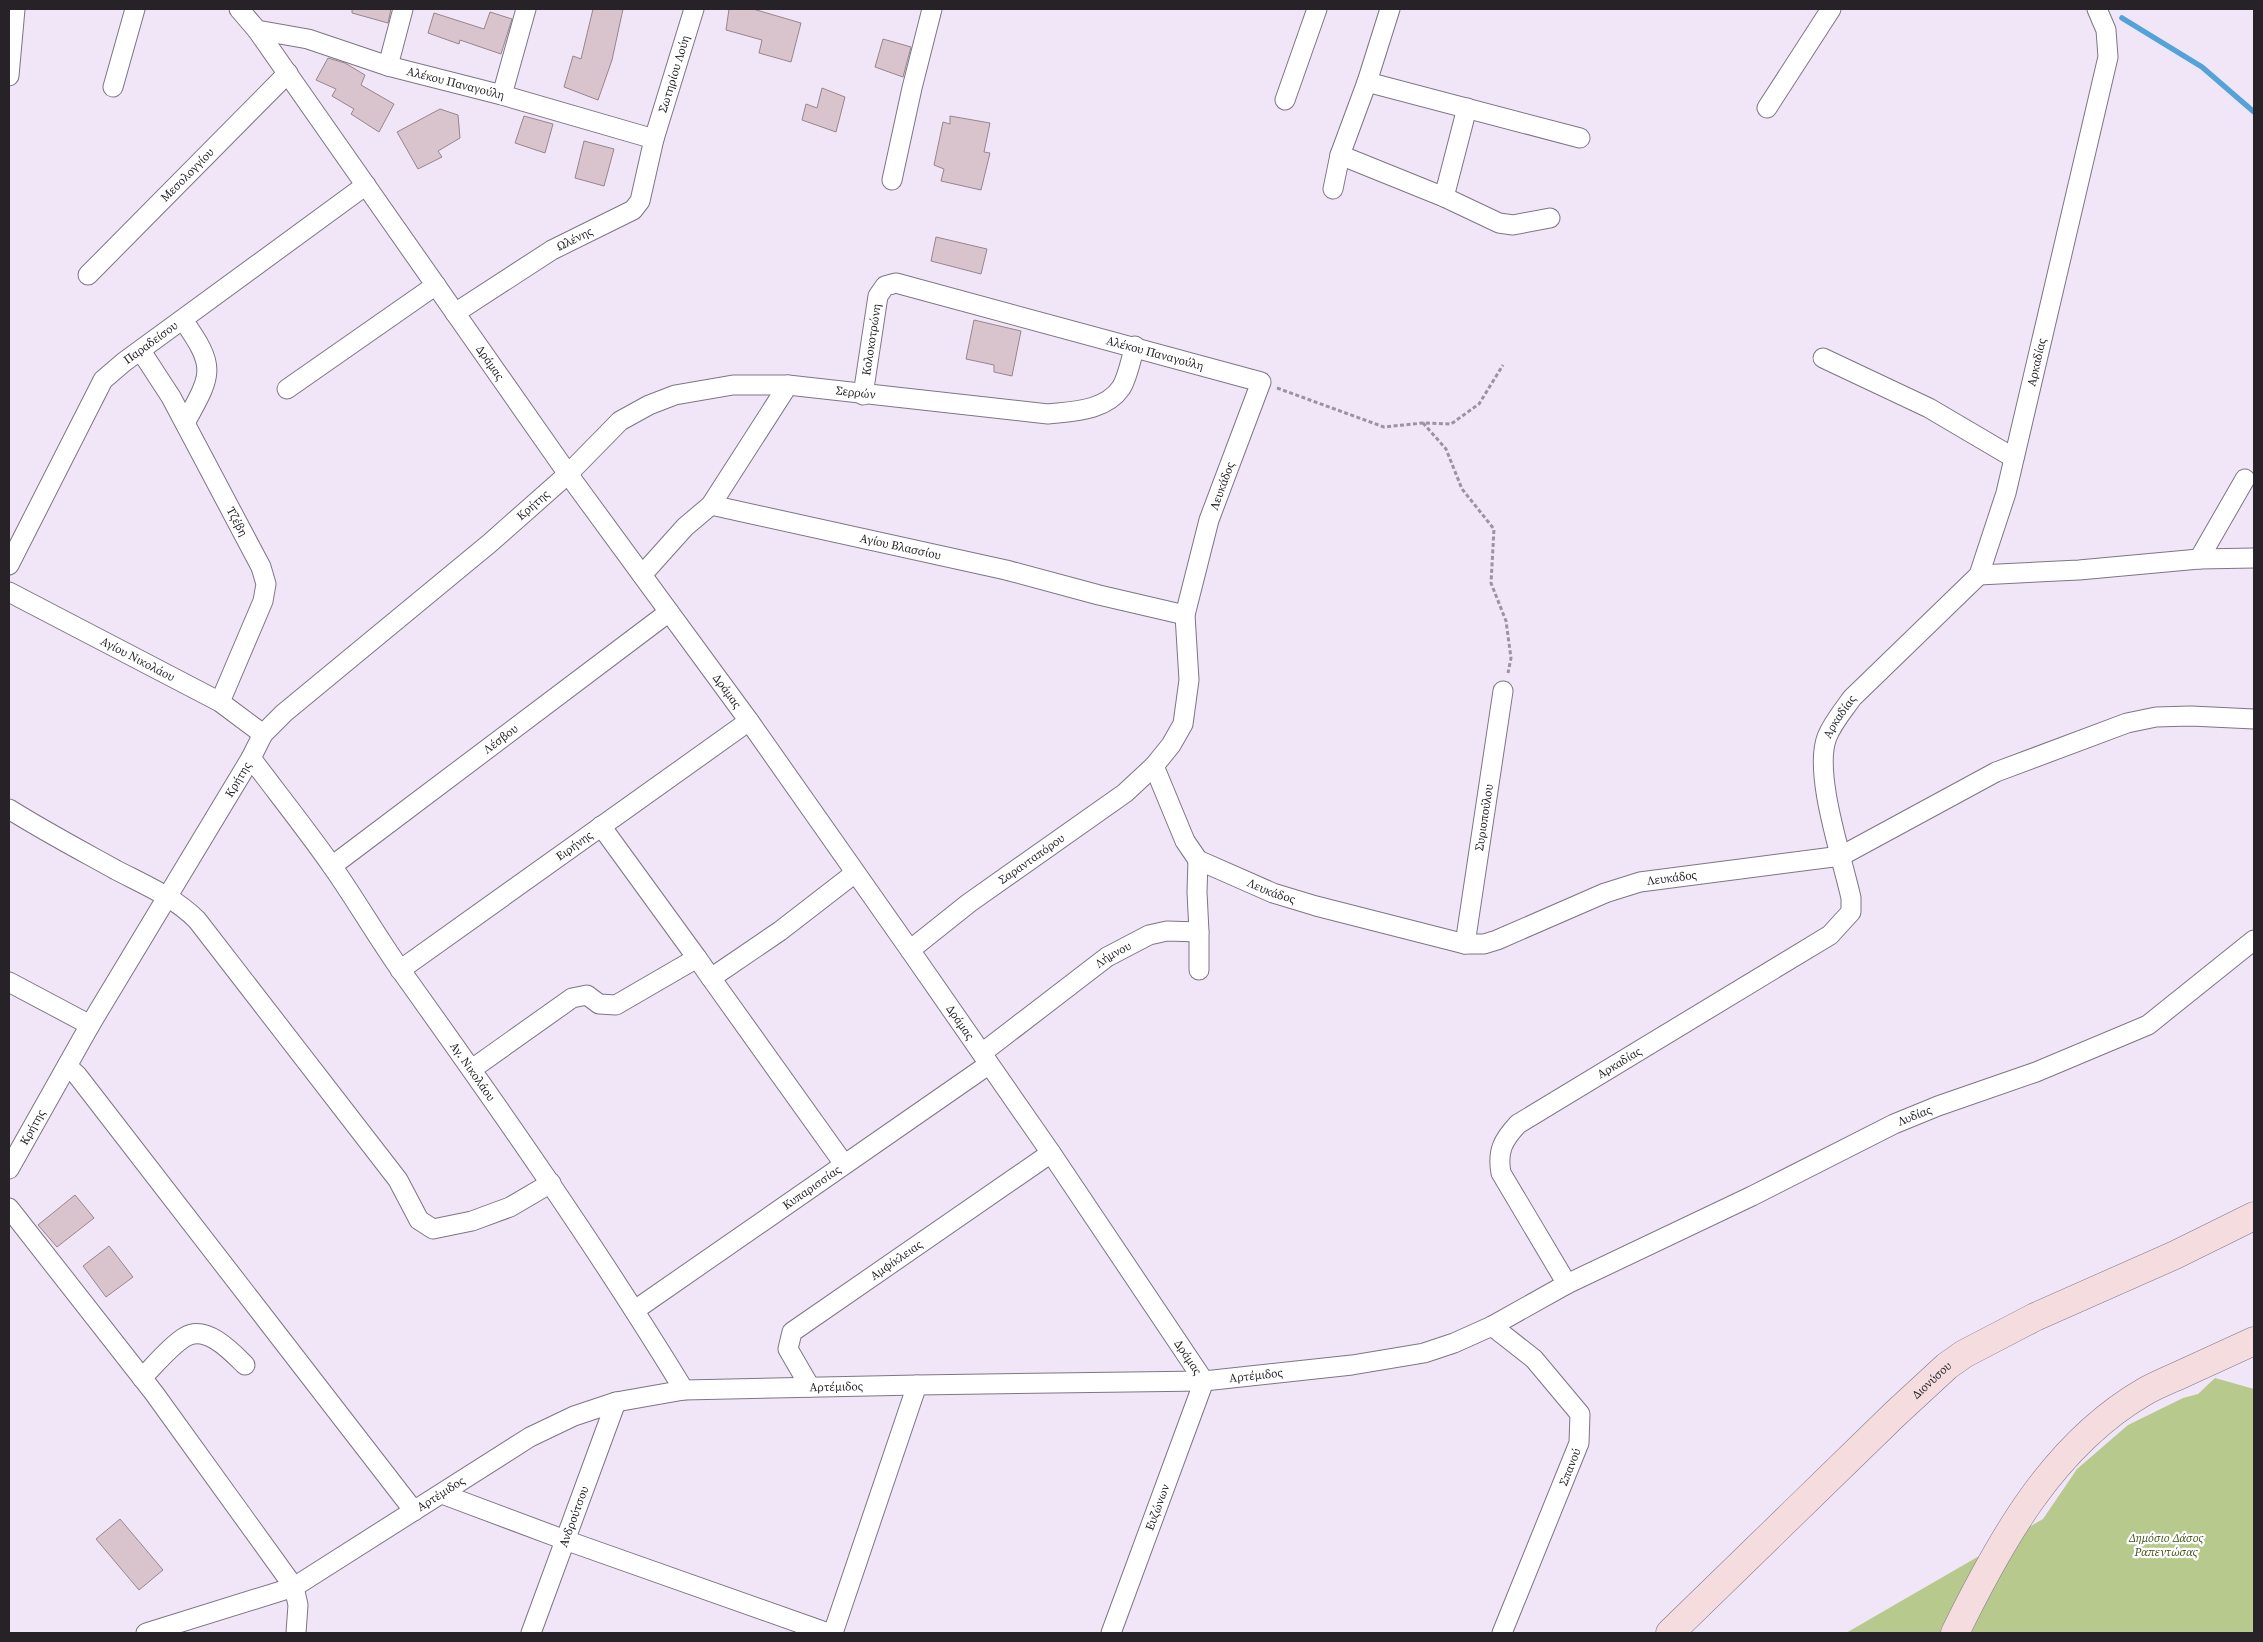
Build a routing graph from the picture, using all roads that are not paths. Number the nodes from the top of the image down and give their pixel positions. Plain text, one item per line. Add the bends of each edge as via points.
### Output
1 (15, 9) edge
2 (135, 9) edge
3 (239, 9) edge
4 (404, 9) edge
5 (526, 9) edge
6 (694, 9) edge
7 (932, 9) edge
8 (1317, 9) edge
9 (1390, 9) edge
10 (1831, 9) edge
11 (2097, 9) edge
12 (258, 30) junction
13 (388, 66) junction
14 (288, 73) junction
15 (9, 76) edge
16 (1367, 82) junction
17 (113, 87) dead end
18 (502, 95) junction
19 (1285, 100) dead end
20 (1467, 108) junction
21 (1767, 108) dead end
22 (1580, 138) dead end
23 (654, 139) junction
24 (1340, 155) junction
25 (892, 180) dead end
26 (366, 185) junction
27 (1333, 189) dead end
28 (1444, 197) junction
29 (1550, 218) dead end
30 (88, 275) dead end
31 (436, 286) junction
32 (885, 286) joint
33 (455, 313) junction
34 (183, 320) junction
35 (1135, 346) junction
36 (141, 351) junction
37 (1823, 358) dead end
38 (1260, 382) joint
39 (788, 385) junction
40 (287, 389) dead end
41 (863, 395) junction
42 (185, 423) junction
43 (2014, 458) junction
44 (568, 474) junction
45 (2245, 479) dead end
46 (711, 505) junction
47 (2254, 558) edge
48 (2199, 559) junction
49 (9, 565) edge
50 (642, 575) junction
51 (1979, 575) junction
52 (9, 592) edge
53 (669, 612) junction
54 (1185, 615) junction
55 (1503, 691) road end
56 (220, 702) junction
57 (2254, 719) edge
58 (749, 721) junction
59 (263, 734) junction
60 (251, 758) junction
61 (1154, 766) junction
62 (9, 809) edge
63 (601, 826) junction
64 (1841, 856) junction
65 (1198, 860) junction
66 (332, 866) junction
67 (855, 873) junction
68 (169, 896) junction
69 (1199, 932) junction
70 (2254, 940) edge
71 (1465, 944) junction
72 (910, 950) junction
73 (697, 958) junction
74 (400, 970) junction
75 (1199, 970) dead end
76 (711, 978) junction
77 (9, 982) edge
78 (90, 1025) junction
79 (985, 1059) junction
80 (67, 1066) junction
81 (472, 1069) junction
82 (1051, 1153) junction
83 (844, 1164) junction
84 (9, 1170) edge
85 (551, 1183) junction
86 (9, 1208) edge
87 (2254, 1216) edge
88 (1567, 1284) junction
89 (635, 1310) junction
90 (1492, 1326) junction
91 (2254, 1341) edge
92 (245, 1365) dead end
93 (142, 1378) junction
94 (1204, 1381) junction
95 (917, 1384) junction
96 (810, 1387) junction
97 (684, 1390) junction
98 (616, 1402) junction
99 (442, 1494) junction
100 (414, 1511) junction
101 (565, 1540) junction
102 (294, 1587) junction
103 (146, 1633) edge
104 (296, 1633) edge
105 (531, 1633) edge
106 (828, 1633) edge
107 (833, 1633) edge
108 (1112, 1633) edge
109 (1502, 1633) edge
110 (1670, 1633) edge
111 (1955, 1633) edge

1 - 15 street
2 - 17 street
3 - 12 street, Δράμας
4 - 13 street
5 - 18 street
6 - 23 street, Σωτηρίου Λούη
7 - 25 street
8 - 19 street
9 - 16 street
10 - 21 street
11 - 43 street, Αρκαδίας via 2106,30 2108,57
12 - 13 street, Αλέκου Παναγούλη via 308,39
12 - 14 street, Δράμας
13 - 18 street, Αλέκου Παναγούλη
14 - 26 street, Δράμας
14 - 30 street, Μεσολογγίου
16 - 20 street
16 - 24 street
18 - 23 street, Αλέκου Παναγούλη
20 - 22 street
20 - 28 street
23 - 33 street, Ωλένης via 640,200 633,210 552,250
24 - 27 street
24 - 28 street
26 - 31 street, Δράμας
26 - 34 street, Παραδείσου
28 - 29 street via 1500,223 1513,225
31 - 33 street, Δράμας
31 - 40 street
32 - 35 street, Αλέκου Παναγούλη via 896,283
32 - 41 street, Κολοκοτρώνη via 878,296
33 - 44 street, Δράμας
34 - 36 street, Παραδείσου
34 - 42 street via 202,347 208,366 205,384
35 - 38 street, Αλέκου Παναγούλη
35 - 41 street, Σερρών via 1122,387 1107,401 1085,409 1048,414
36 - 42 street, Τζέβη
36 - 49 street, Παραδείσου via 103,380
37 - 43 street via 1929,408
38 - 54 street, Λευκάδος via 1210,520
39 - 41 street, Σερρών
39 - 44 street, Σερρών via 734,385 675,395 650,405 620,421
39 - 46 street
42 - 56 street, Τζέβη via 261,567 266,584 263,601
43 - 51 street, Αρκαδίας via 1999,518
44 - 50 street, Δράμας
44 - 59 street, Κρήτης
45 - 48 street
46 - 50 street via 684,527
46 - 54 street, Αγίου Βλασσίου via 1006,570
47 - 48 street
48 - 51 street
50 - 53 street, Δράμας
51 - 64 street, Αρκαδίας via 1852,698 1835,720 1827,738 1823,762 1824,782
52 - 56 street, Αγίου Νικολάου
53 - 58 street, Δράμας
53 - 66 street, Λέσβου
54 - 61 street, Λευκάδος via 1189,680 1183,724
55 - 71 street, Συριοπούλου
56 - 59 street, Αγίου Νικολάου
57 - 64 street via 2182,716 2127,723 1996,772
58 - 63 street, Ειρήνης
58 - 67 street, Δράμας
59 - 60 street, Κρήτης
60 - 66 street, Αγ. Νικολάου
60 - 68 street, Κρήτης
61 - 65 street via 1185,841
61 - 72 street, Σαρανταπόρου via 1126,793 969,903
62 - 68 street
63 - 73 street
63 - 74 street, Ειρήνης
64 - 71 street, Λευκάδος via 1640,882 1605,893 1498,940
64 - 88 street, Αρκαδίας via 1851,898 1850,912 1830,935 1518,1124 1507,1136 1500,1154 1501,1173
65 - 69 street
65 - 71 street, Λευκάδος via 1273,893
66 - 74 street, Αγ. Νικολάου
67 - 72 street, Δράμας
67 - 76 street via 780,931
68 - 78 street, Κρήτης
68 - 85 street via 198,920 398,1180 420,1220 433,1229 472,1221 510,1207
69 - 75 street
69 - 79 street, Λήμνου via 1167,930 1149,935 1108,957
70 - 88 street, Λυδίας via 2148,1025 2036,1072 1894,1124
72 - 79 street, Δράμας
73 - 76 street
73 - 81 street via 616,1005 599,1004 587,995 572,998
74 - 81 street, Αγ. Νικολάου
76 - 83 street
77 - 78 street
78 - 80 street, Κρήτης
79 - 82 street, Δράμας
79 - 83 street, Κυπαρισσίας
80 - 84 street, Κρήτης
80 - 100 street
81 - 85 street, Αγ. Νικολάου
82 - 94 street, Δράμας
82 - 96 street, Αμφίκλειας via 792,1332 788,1349
83 - 89 street, Κυπαρισσίας
85 - 89 street, Αγ. Νικολάου
86 - 93 street
87 - 110 main road, Διονύσου via 2034,1317 1947,1366
88 - 90 street, Αρτέμιδος
89 - 97 street, Αγ. Νικολάου
90 - 94 street, Αρτέμιδος via 1424,1353 1352,1365
90 - 109 street, Σπανού via 1534,1359 1580,1414 1579,1443
91 - 111 main road via 2145,1391 2084,1437 2021,1514 1977,1588
92 - 93 street via 212,1338 201,1334 186,1336
93 - 102 street
94 - 95 street, Αρτέμιδος
94 - 108 street, Ευζώνων
95 - 96 street, Αρτέμιδος
95 - 107 street
96 - 97 street, Αρτέμιδος
97 - 98 street, Αρτέμιδος
98 - 99 street, Αρτέμιδος via 574,1416 530,1437
98 - 101 street, Ανδρούτσου
99 - 100 street, Αρτέμιδος
99 - 101 street
100 - 102 street, Αρτέμιδος
101 - 105 street, Ανδρούτσου
101 - 106 street
102 - 103 street, Αρτέμιδος
102 - 104 street via 298,1605

